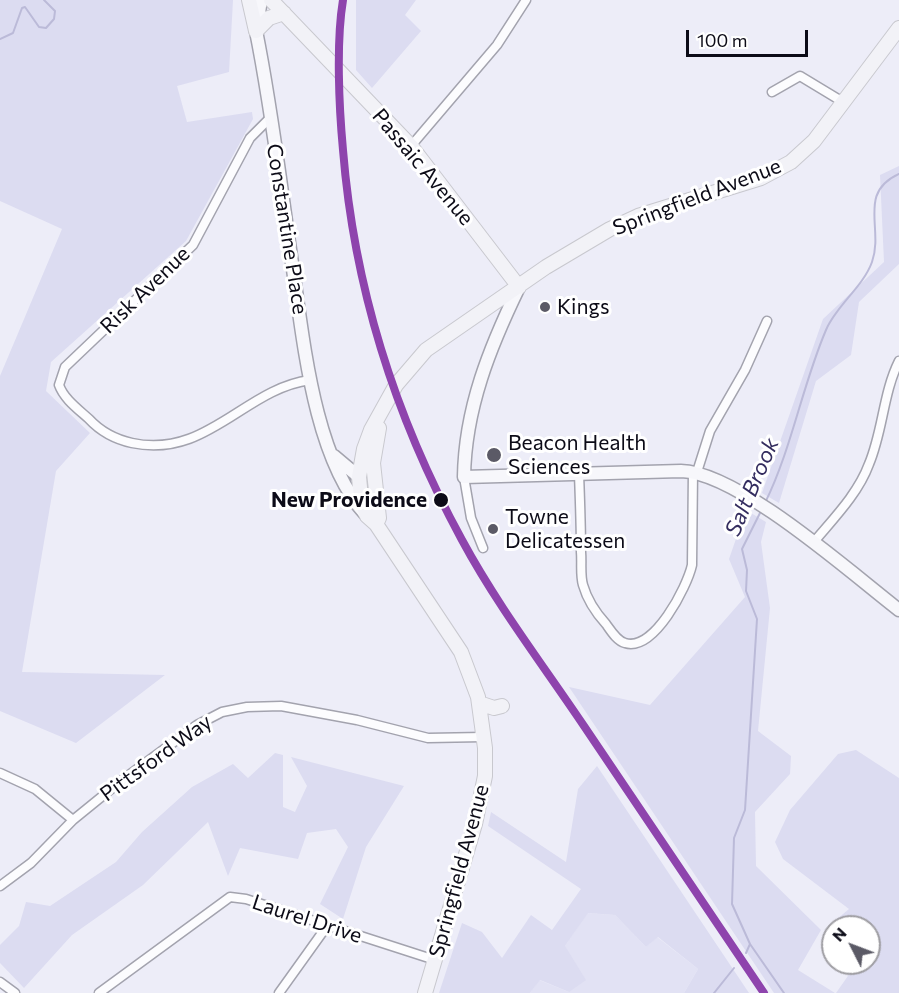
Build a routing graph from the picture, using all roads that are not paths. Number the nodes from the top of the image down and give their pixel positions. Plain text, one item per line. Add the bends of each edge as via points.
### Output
1 (249, 0) edge
2 (261, 0) edge
3 (272, 0) edge
4 (526, 0) edge
5 (284, 13) junction
6 (899, 28) edge
7 (256, 31) junction
8 (772, 92) dead end
9 (843, 102) junction
10 (270, 118) junction
11 (411, 146) junction
12 (519, 287) junction
13 (767, 321) dead end
14 (899, 361) edge
15 (310, 380) junction
16 (386, 403) junction
17 (333, 455) junction
18 (695, 471) junction
19 (579, 474) junction
20 (359, 477) junction
21 (464, 477) junction
22 (374, 517) junction
23 (813, 543) junction
24 (483, 548) dead end
25 (899, 610) edge
26 (480, 703) junction
27 (502, 706) dead end
28 (483, 737) junction
29 (0, 773) edge
30 (73, 820) junction
31 (0, 886) edge
32 (327, 926) junction
33 (435, 960) junction
34 (0, 982) edge
35 (15, 993) edge
36 (99, 993) edge
37 (279, 993) edge
38 (425, 993) edge

1 - 7 main road
2 - 7 street, Constantine Place
3 - 5 main road, Passaic Avenue
4 - 11 street via 497,45
5 - 7 main road via 269,18
5 - 11 main road, Passaic Avenue
6 - 9 main road, Springfield Avenue
7 - 10 street, Constantine Place
8 - 9 street via 800,76
9 - 12 main road, Springfield Avenue via 804,152 776,171 629,220 572,250
10 - 15 street, Constantine Place
10 - 15 street, Risk Avenue via 250,138 193,245 65,367 59,378 65,396 108,435 161,446 201,435 281,388
11 - 12 main road, Passaic Avenue
12 - 16 main road, Springfield Avenue via 439,340 408,370
12 - 21 street via 483,366 471,418
13 - 18 street via 745,370 710,431
14 - 23 street via 869,464 847,502
15 - 17 street, Constantine Place
16 - 20 main road, Springfield Avenue via 371,430
16 - 22 main road, Springfield Avenue via 373,463
17 - 20 street
17 - 22 street, Constantine Place via 341,480
18 - 19 street
18 - 19 street via 693,565 689,579 677,603 652,634 633,644 620,640 607,626 582,583
18 - 23 street via 748,497
19 - 21 street
20 - 22 main road, Springfield Avenue
21 - 24 street via 471,519
22 - 26 main road, Springfield Avenue via 451,633
23 - 25 street
26 - 27 main road via 494,708
26 - 28 main road, Springfield Avenue
28 - 30 street, Pittsford Way via 428,738 281,706 222,712 197,725
28 - 33 main road, Springfield Avenue via 485,776 475,824
29 - 30 street via 35,789
30 - 31 street, Pittsford Way via 31,863
32 - 33 street, Laurel Drive
32 - 36 street, Laurel Drive via 230,897
32 - 37 street
33 - 38 main road, Springfield Avenue
34 - 35 street

